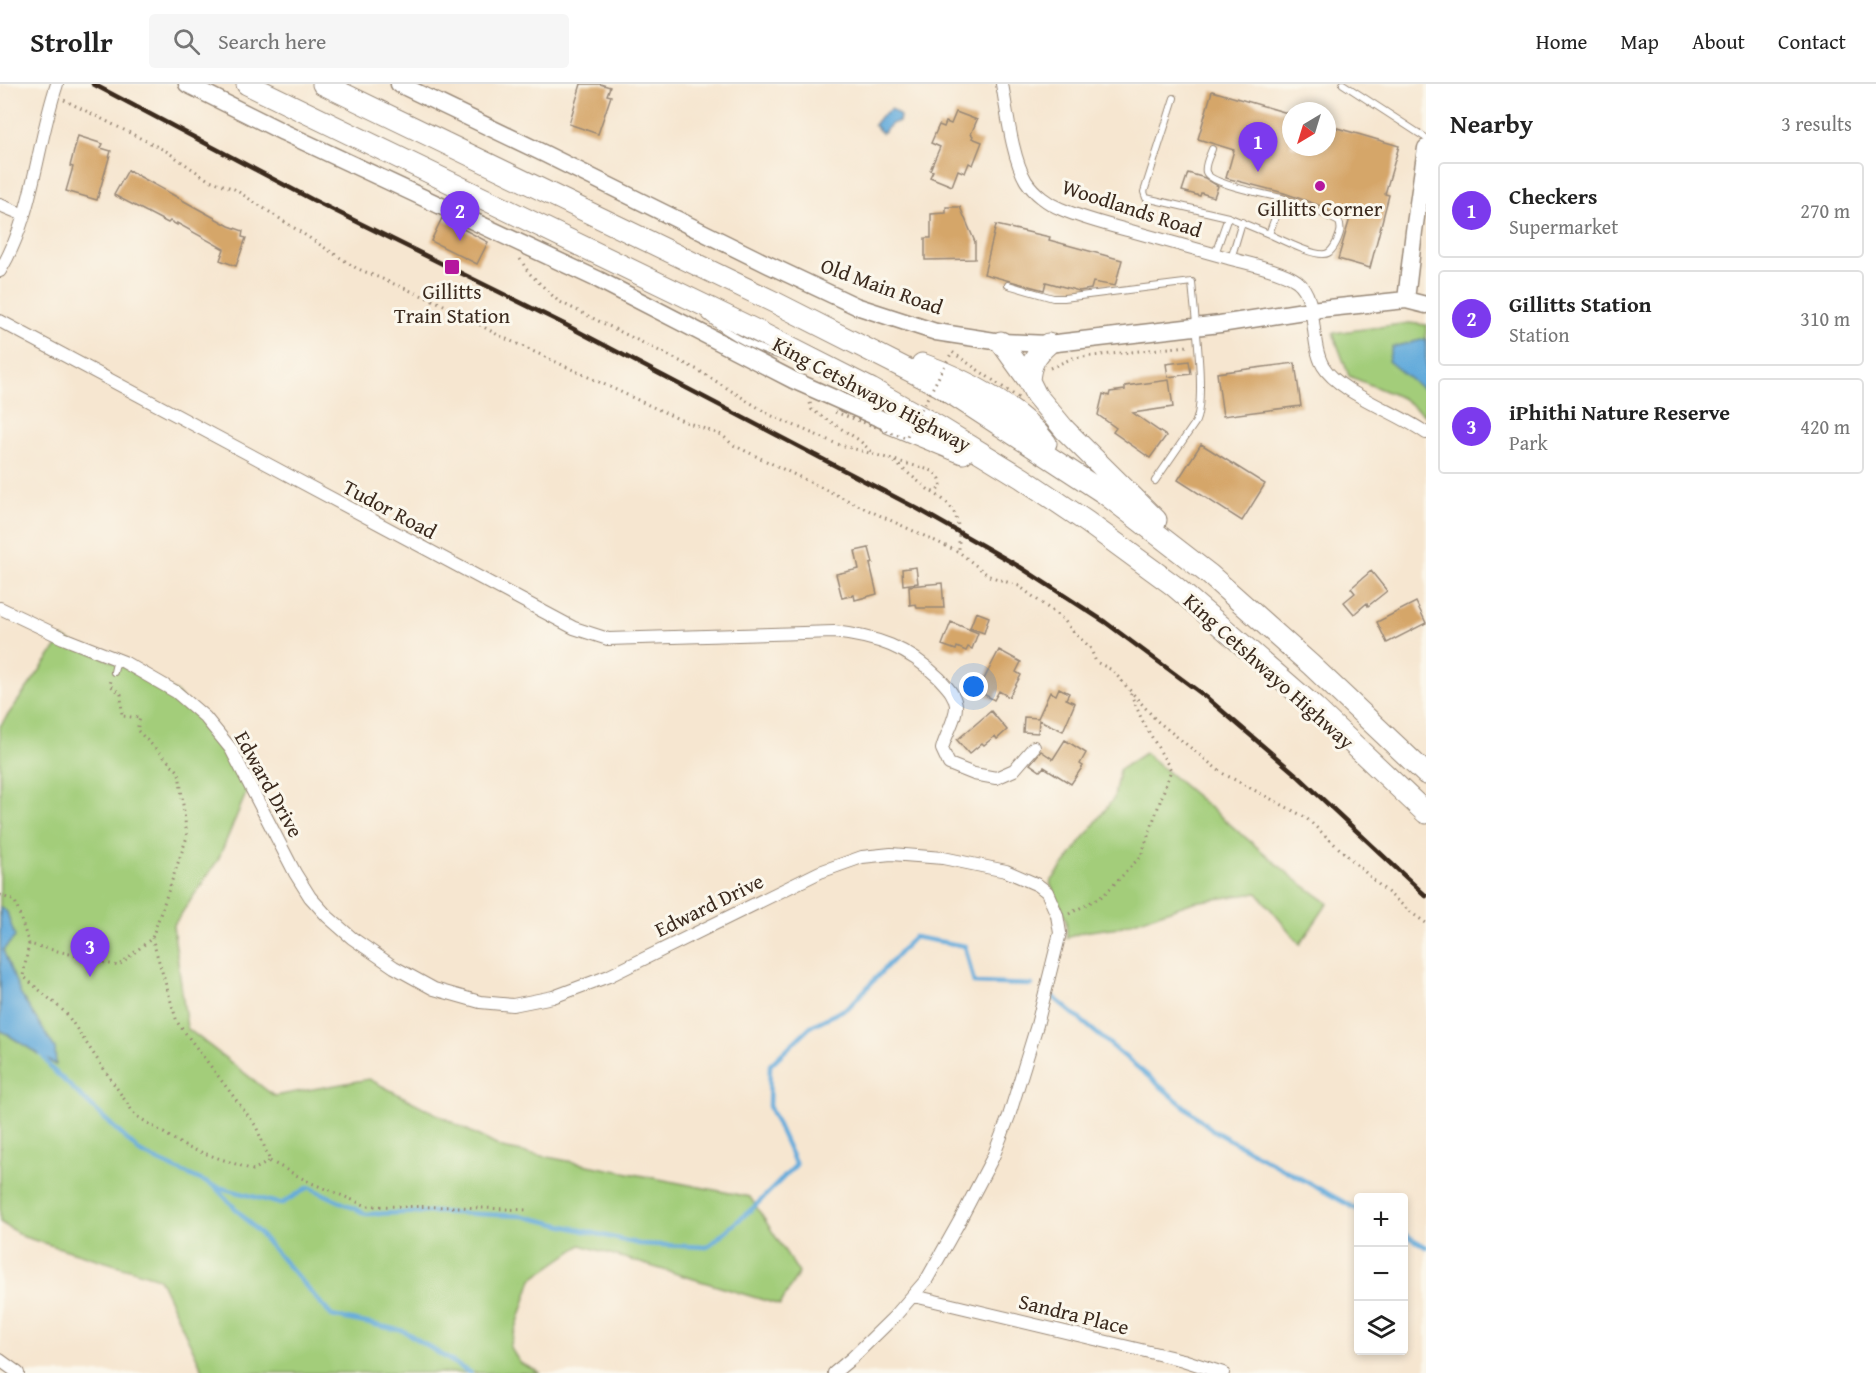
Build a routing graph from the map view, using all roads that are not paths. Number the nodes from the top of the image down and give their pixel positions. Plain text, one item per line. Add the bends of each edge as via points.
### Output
1 (188, 84) edge
2 (247, 84) edge
3 (323, 84) edge
4 (399, 84) edge
5 (1002, 84) edge
6 (1343, 84) edge
7 (56, 90) edge
8 (1174, 98) dead end
9 (1426, 138) edge
10 (1426, 148) edge
11 (1212, 149) dead end
12 (1282, 198) junction
13 (0, 205) edge
14 (24, 215) junction
15 (1228, 218) junction
16 (1242, 222) junction
17 (1269, 234) junction
18 (1215, 254) junction
19 (1231, 259) junction
20 (0, 271) edge
21 (1008, 285) dead end
22 (1406, 300) junction
23 (1426, 305) edge
24 (1310, 310) junction
25 (0, 321) edge
26 (1195, 326) junction
27 (1001, 342) junction
28 (1048, 344) junction
29 (1032, 383) junction
30 (890, 423) joint
31 (1426, 433) edge
32 (1022, 477) junction
33 (1155, 481) dead end
34 (1210, 575) junction
35 (0, 608) edge
36 (117, 659) junction
37 (114, 672) road end
38 (1034, 747) dead end
39 (1426, 774) edge
40 (1426, 813) edge
41 (914, 1296) junction
42 (0, 1360) edge
43 (18, 1373) edge
44 (834, 1373) edge
45 (1223, 1373) edge

1 - 30 street via 599,280 793,380
2 - 32 highway, King Cetshwayo Highway via 818,363 939,427
3 - 34 highway, King Cetshwayo Highway via 940,386 1104,493
4 - 27 street, Old Main Road via 856,306 936,332
5 - 18 street, Woodlands Road via 1017,158 1027,182 1039,195 1060,209
6 - 9 lane
7 - 14 street
8 - 15 lane via 1145,196
10 - 22 street
11 - 12 lane via 1206,169 1212,178
12 - 17 lane
12 - 17 lane via 1339,222 1340,234 1332,250 1323,255
13 - 14 street
14 - 20 street
15 - 16 lane
15 - 18 lane
16 - 17 lane
16 - 19 lane
18 - 19 street, Woodlands Road
19 - 24 street, Woodlands Road via 1292,278 1306,291
21 - 26 lane via 1064,298 1192,282
22 - 23 street, Old Main Road
22 - 24 street, Old Main Road
24 - 26 street, Old Main Road
24 - 31 street, Woodlands Road via 1324,367 1355,393
25 - 38 street, Tudor Road via 574,628 608,639 834,632 864,636 894,646 926,666 952,692 956,707 942,750 949,764 996,777 1014,770
26 - 28 street, Old Main Road
26 - 33 lane via 1199,413
27 - 28 street, Old Main Road
27 - 29 highway
28 - 29 highway via 1030,367
29 - 34 highway via 1065,430
30 - 32 highway
32 - 40 highway, King Cetshwayo Highway via 1173,585 1314,707
34 - 39 highway, King Cetshwayo Highway
35 - 36 street, Edward Drive
36 - 37 lane
36 - 41 street, Edward Drive via 176,692 205,717 231,749 295,873 328,916 394,967 434,989 480,1002 513,1005 553,997 609,976 820,872 862,857 891,854 943,858 1006,871 1047,892 1060,933 1009,1116 993,1157 959,1222
41 - 44 street, Edward Drive
41 - 45 street, Sandra Place
42 - 43 street

